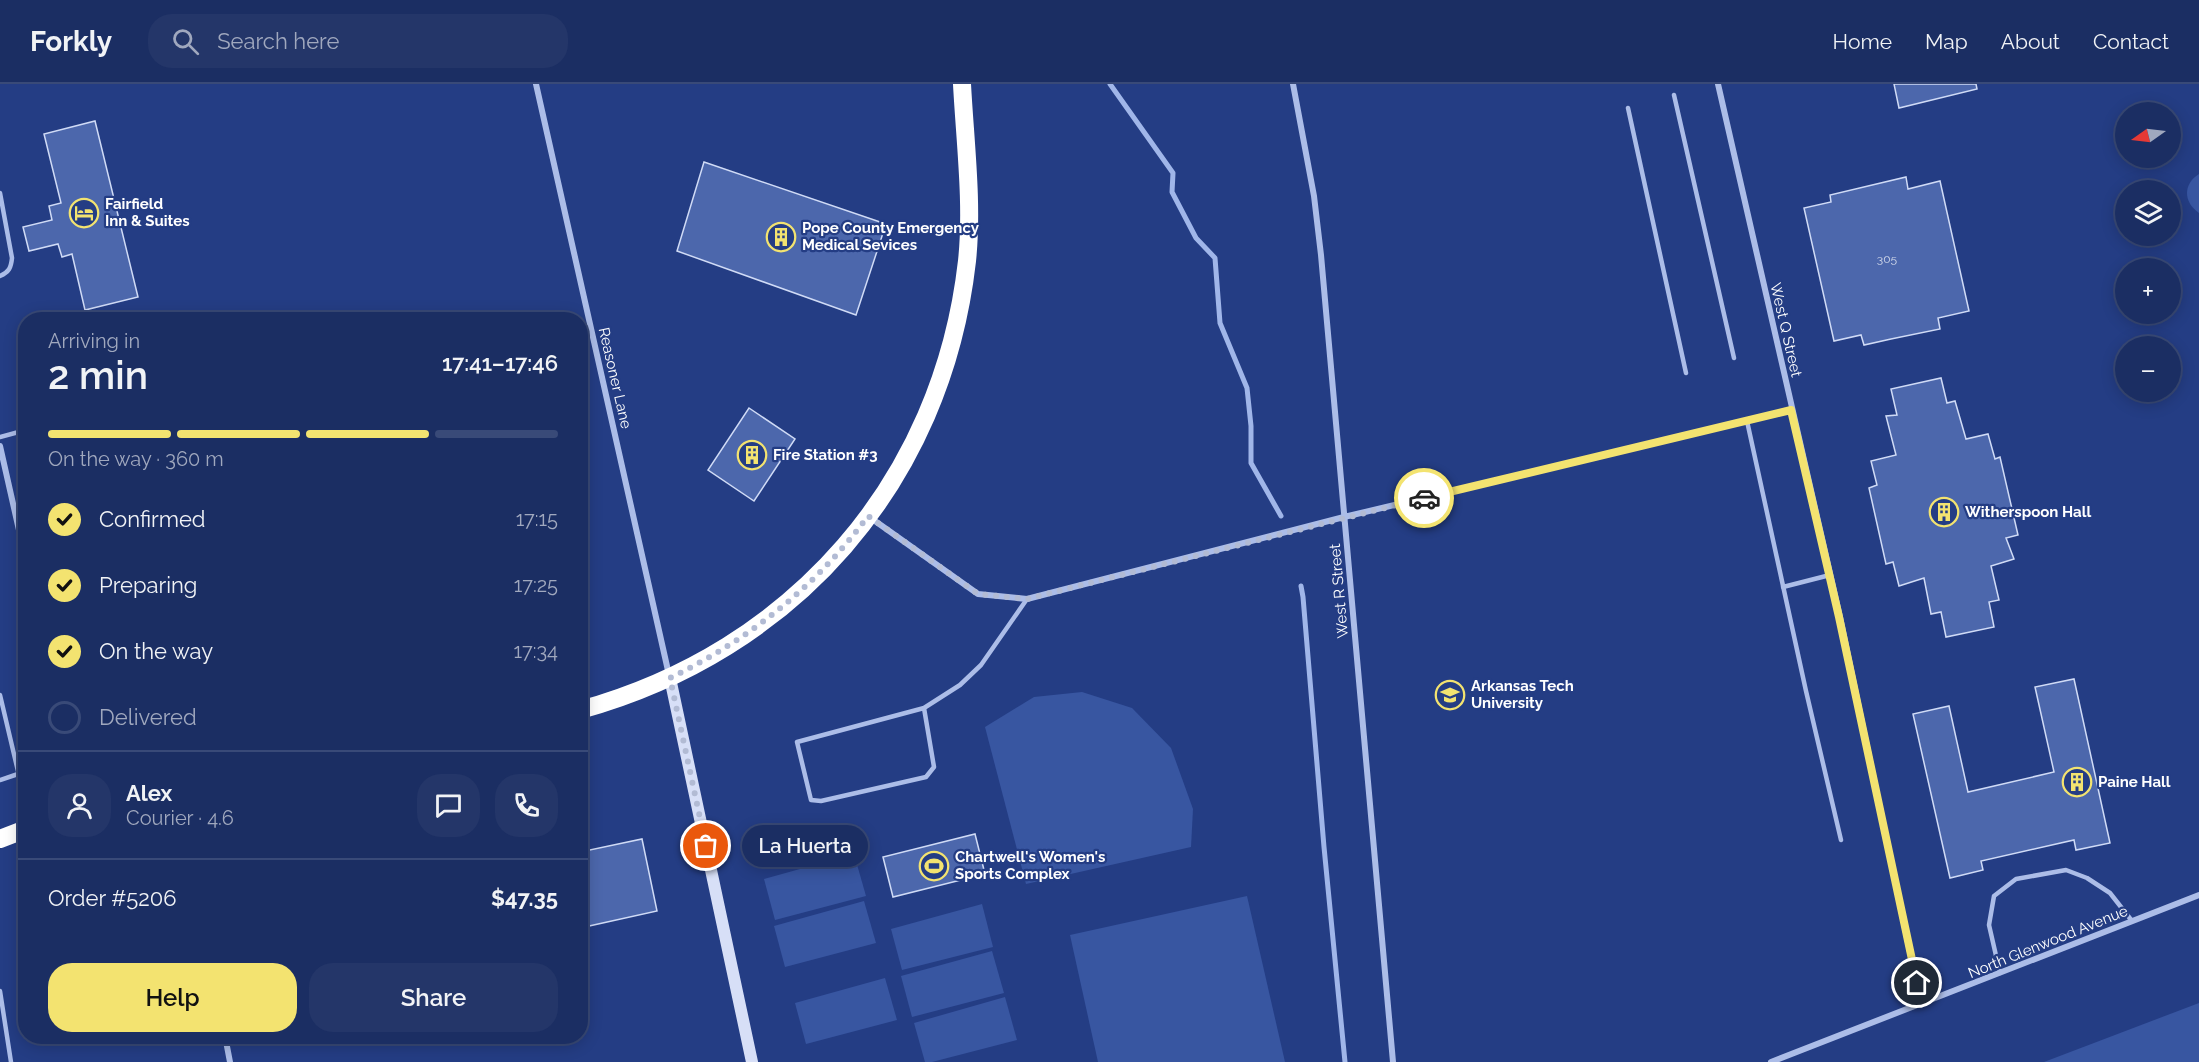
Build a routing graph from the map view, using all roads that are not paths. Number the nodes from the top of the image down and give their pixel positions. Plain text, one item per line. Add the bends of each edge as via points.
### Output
1 (536, 84) edge
2 (962, 84) edge
3 (1293, 84) edge
4 (1718, 84) edge
5 (1674, 95) dead end
6 (1628, 108) dead end
7 (0, 193) edge
8 (0, 276) edge
9 (587, 312) edge
10 (588, 315) edge
11 (1734, 358) dead end
12 (1686, 372) dead end
13 (1791, 410) junction
14 (1747, 421) junction
15 (18, 432) edge
16 (0, 437) edge
17 (0, 446) edge
18 (868, 516) junction
19 (1344, 517) junction
20 (18, 526) edge
21 (1830, 575) junction
22 (1783, 586) junction
23 (1027, 599) junction
24 (670, 678) junction
25 (0, 695) edge
26 (588, 708) edge
27 (924, 708) junction
28 (18, 774) joint
29 (0, 780) edge
30 (18, 832) edge
31 (0, 839) edge
32 (1842, 840) dead end
33 (2199, 895) edge
34 (2132, 921) junction
35 (2000, 974) junction
36 (0, 991) edge
37 (1921, 1005) junction
38 (227, 1044) edge
39 (11, 1062) edge
40 (230, 1062) edge
41 (752, 1062) edge
42 (1393, 1062) edge
43 (1771, 1062) edge

1 - 9 street, Reasoner Lane
2 - 18 highway via 968,208 967,258 959,311 939,384 923,423 904,462
3 - 19 street, West R Street via 1321,255
4 - 13 street, West Q Street
5 - 11 lane
6 - 12 lane
7 - 8 lane via 12,258 11,268
10 - 24 street, Reasoner Lane
13 - 14 street
13 - 21 street, West Q Street
14 - 19 street
14 - 22 lane
15 - 16 lane
17 - 20 street
18 - 23 street via 978,594
18 - 24 highway via 828,565 797,595 729,646
19 - 23 street
19 - 42 street, West R Street
21 - 22 lane
21 - 37 street, West Q Street
22 - 32 lane
23 - 27 lane via 981,665 960,685
24 - 26 highway
24 - 41 street
25 - 28 lane
27 - 27 lane via 797,742 811,800 926,777 934,767
28 - 29 lane
30 - 31 highway
33 - 34 street, North Glenwood Avenue
34 - 35 street, North Glenwood Avenue
34 - 35 lane via 2110,893 2066,870 2016,879 1994,896 1989,925
35 - 37 street, North Glenwood Avenue
36 - 39 lane
37 - 43 street, North Glenwood Avenue
38 - 40 street

